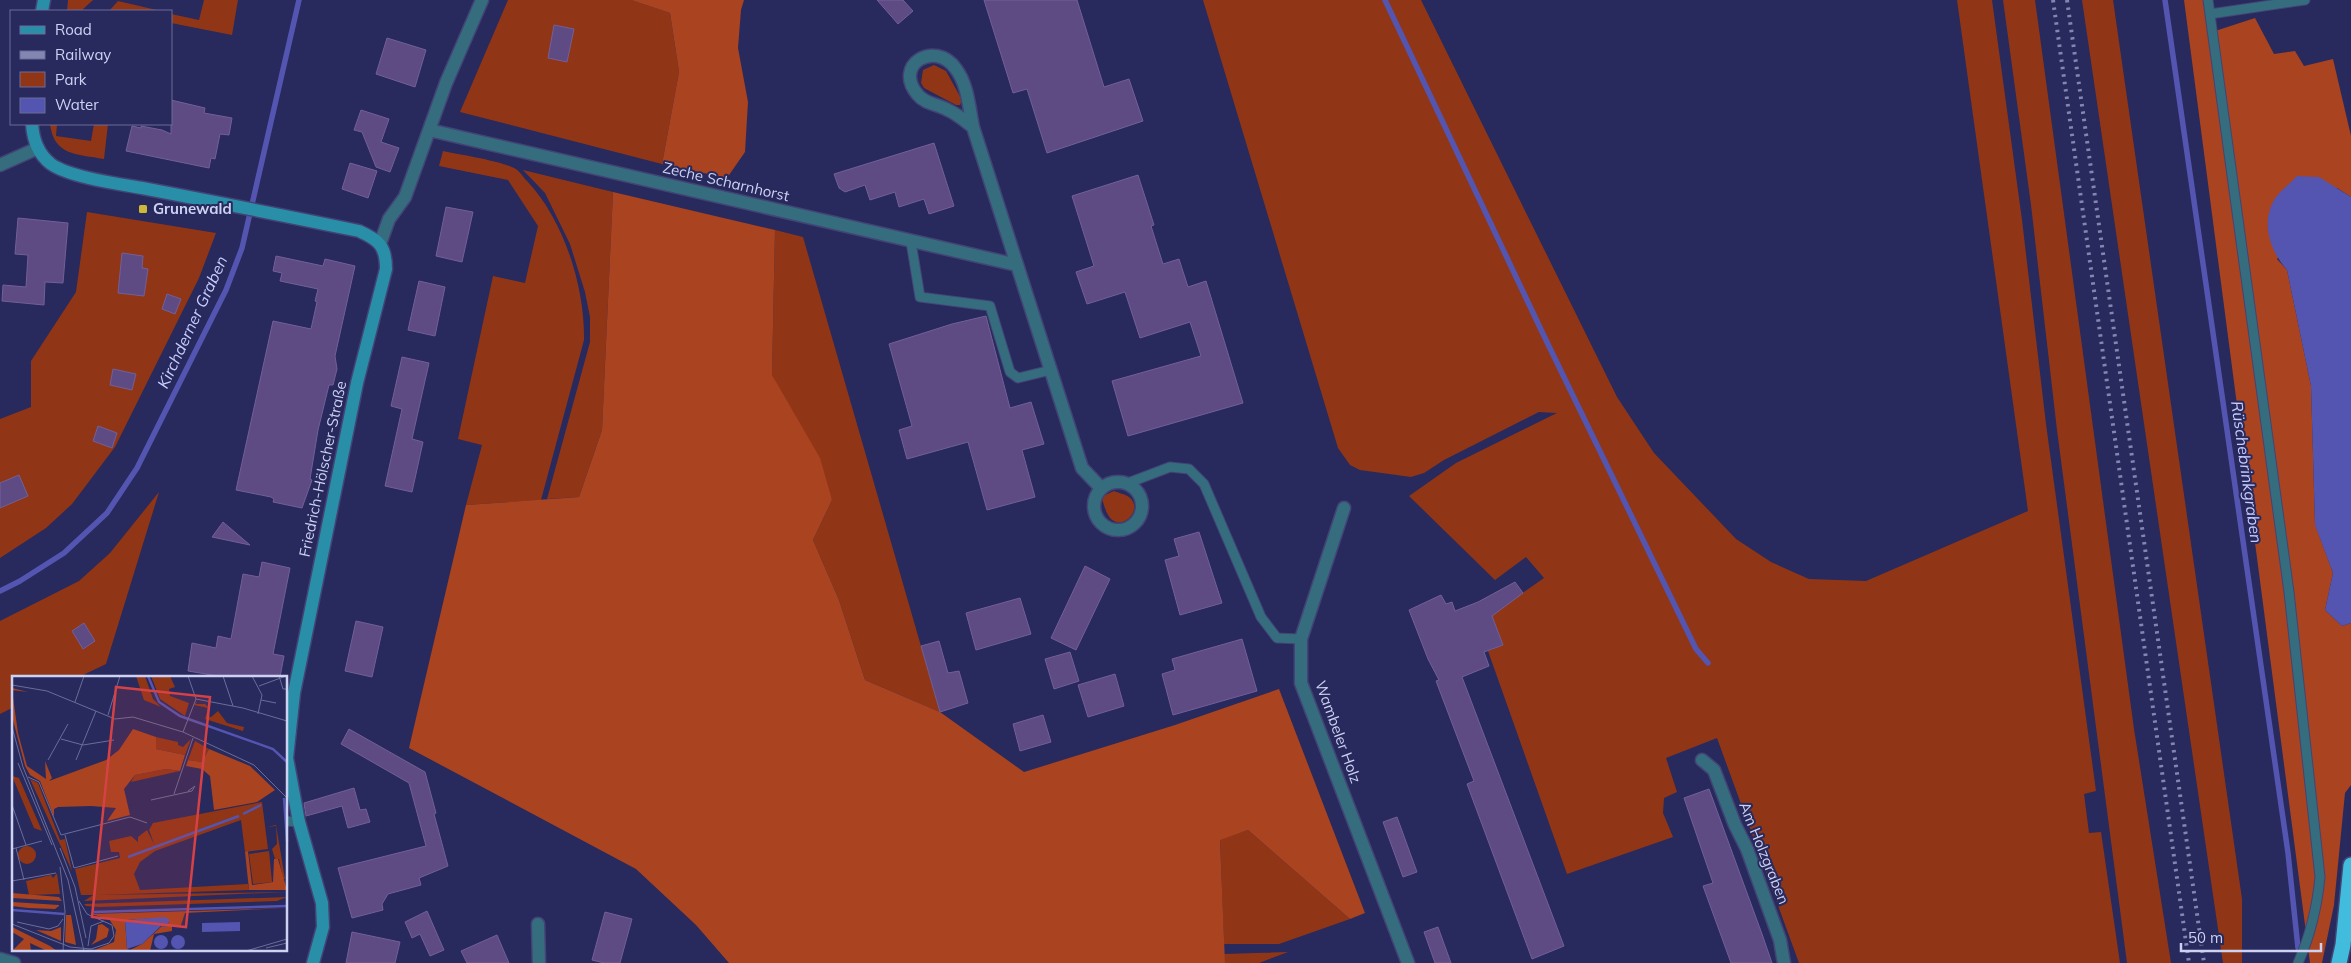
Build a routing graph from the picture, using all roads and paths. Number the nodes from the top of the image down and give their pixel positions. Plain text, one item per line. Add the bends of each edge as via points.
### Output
1 (482, 0) edge
2 (2208, 0) edge
3 (2301, 0) edge
4 (2210, 14) junction
5 (32, 125) edge
6 (973, 127) junction
7 (429, 130) junction
8 (38, 148) junction
9 (0, 165) edge
10 (912, 242) junction
11 (380, 244) junction
12 (1017, 265) junction
13 (1051, 370) junction
14 (1128, 483) junction
15 (1101, 488) junction
16 (1344, 508) dead end
17 (1301, 640) junction
18 (1702, 760) dead end
19 (293, 821) edge
20 (2351, 865) edge
21 (538, 924) dead end
22 (0, 959) edge
23 (14, 963) edge
24 (313, 963) edge
25 (539, 963) edge
26 (1408, 963) edge
27 (1784, 963) edge
28 (2298, 963) edge
29 (2339, 963) edge

1 - 7 street
2 - 4 lane
3 - 4 lane
4 - 28 lane via 2289,592 2320,877 2310,938
5 - 8 street
6 - 6 street via 965,85 956,68 942,57 932,55 914,62 910,82 919,97 949,110
6 - 12 street
7 - 10 street, Zeche Scharnhorst
7 - 11 street via 405,197 389,219
8 - 9 street
8 - 11 street via 50,163 73,173 359,231
10 - 12 street, Zeche Scharnhorst
10 - 13 lane via 920,297 990,306 1013,376 1018,378
11 - 19 street, Friedrich-Hölscher-Straße via 386,256 386,269 357,383 294,693 288,758
12 - 13 street
13 - 15 street via 1082,468
14 - 15 street via 1117,481
14 - 15 street via 1141,495 1142,513 1131,527 1123,530 1112,530 1098,520 1094,504
14 - 17 lane via 1170,467 1189,468 1204,484 1260,617 1277,638
16 - 17 street, Wambeler Holz
17 - 26 street, Wambeler Holz via 1301,683
18 - 27 street, Am Holzgraben via 1714,770 1747,849 1780,940
19 - 24 street, Friedrich-Hölscher-Straße via 322,903 323,927
20 - 29 highway
21 - 25 street
22 - 23 street

